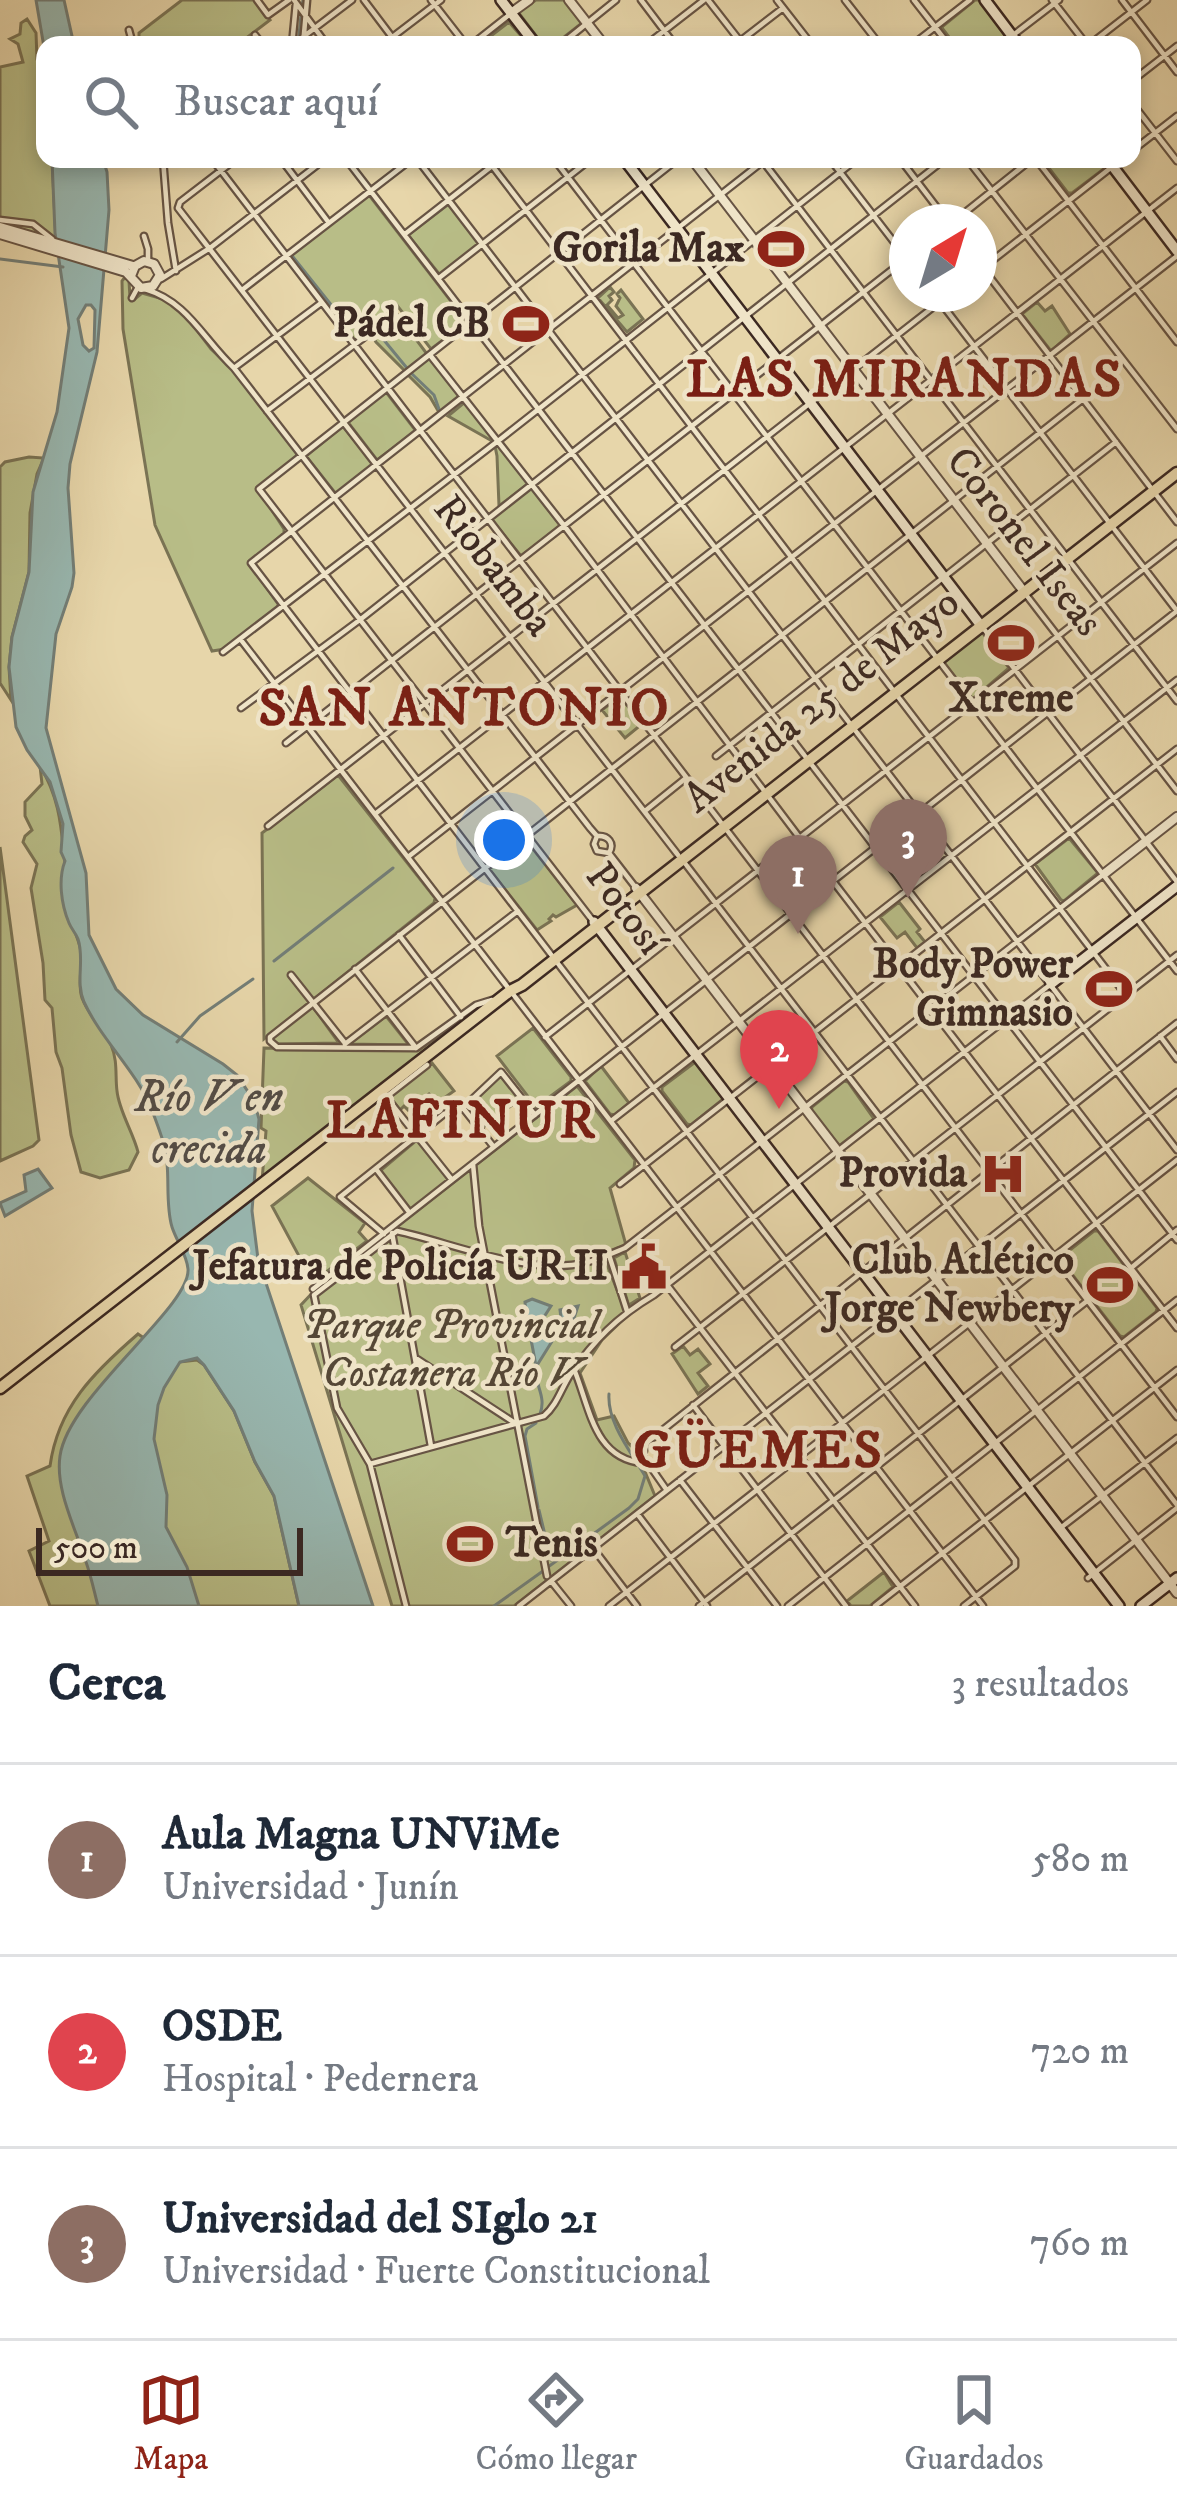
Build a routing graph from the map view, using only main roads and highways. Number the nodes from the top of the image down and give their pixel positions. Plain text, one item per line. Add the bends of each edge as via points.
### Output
1 (501, 0) edge
2 (985, 0) edge
3 (529, 36) edge
4 (1013, 36) edge
5 (631, 168) edge
6 (1119, 168) edge
7 (1177, 254) edge
8 (1177, 469) edge
9 (980, 624) junction
10 (1177, 884) edge
11 (596, 924) junction
12 (1051, 985) road end
13 (0, 1388) edge
14 (1175, 1585) edge
15 (1119, 1606) edge
16 (1141, 1606) edge

1 - 3 main road
2 - 4 main road
5 - 9 main road
6 - 7 main road
8 - 9 main road, Avenida 25 de Mayo
9 - 11 main road, Avenida 25 de Mayo
10 - 12 main road
11 - 13 main road, Avenida 25 de Mayo
11 - 15 main road, Potosí
14 - 16 main road

